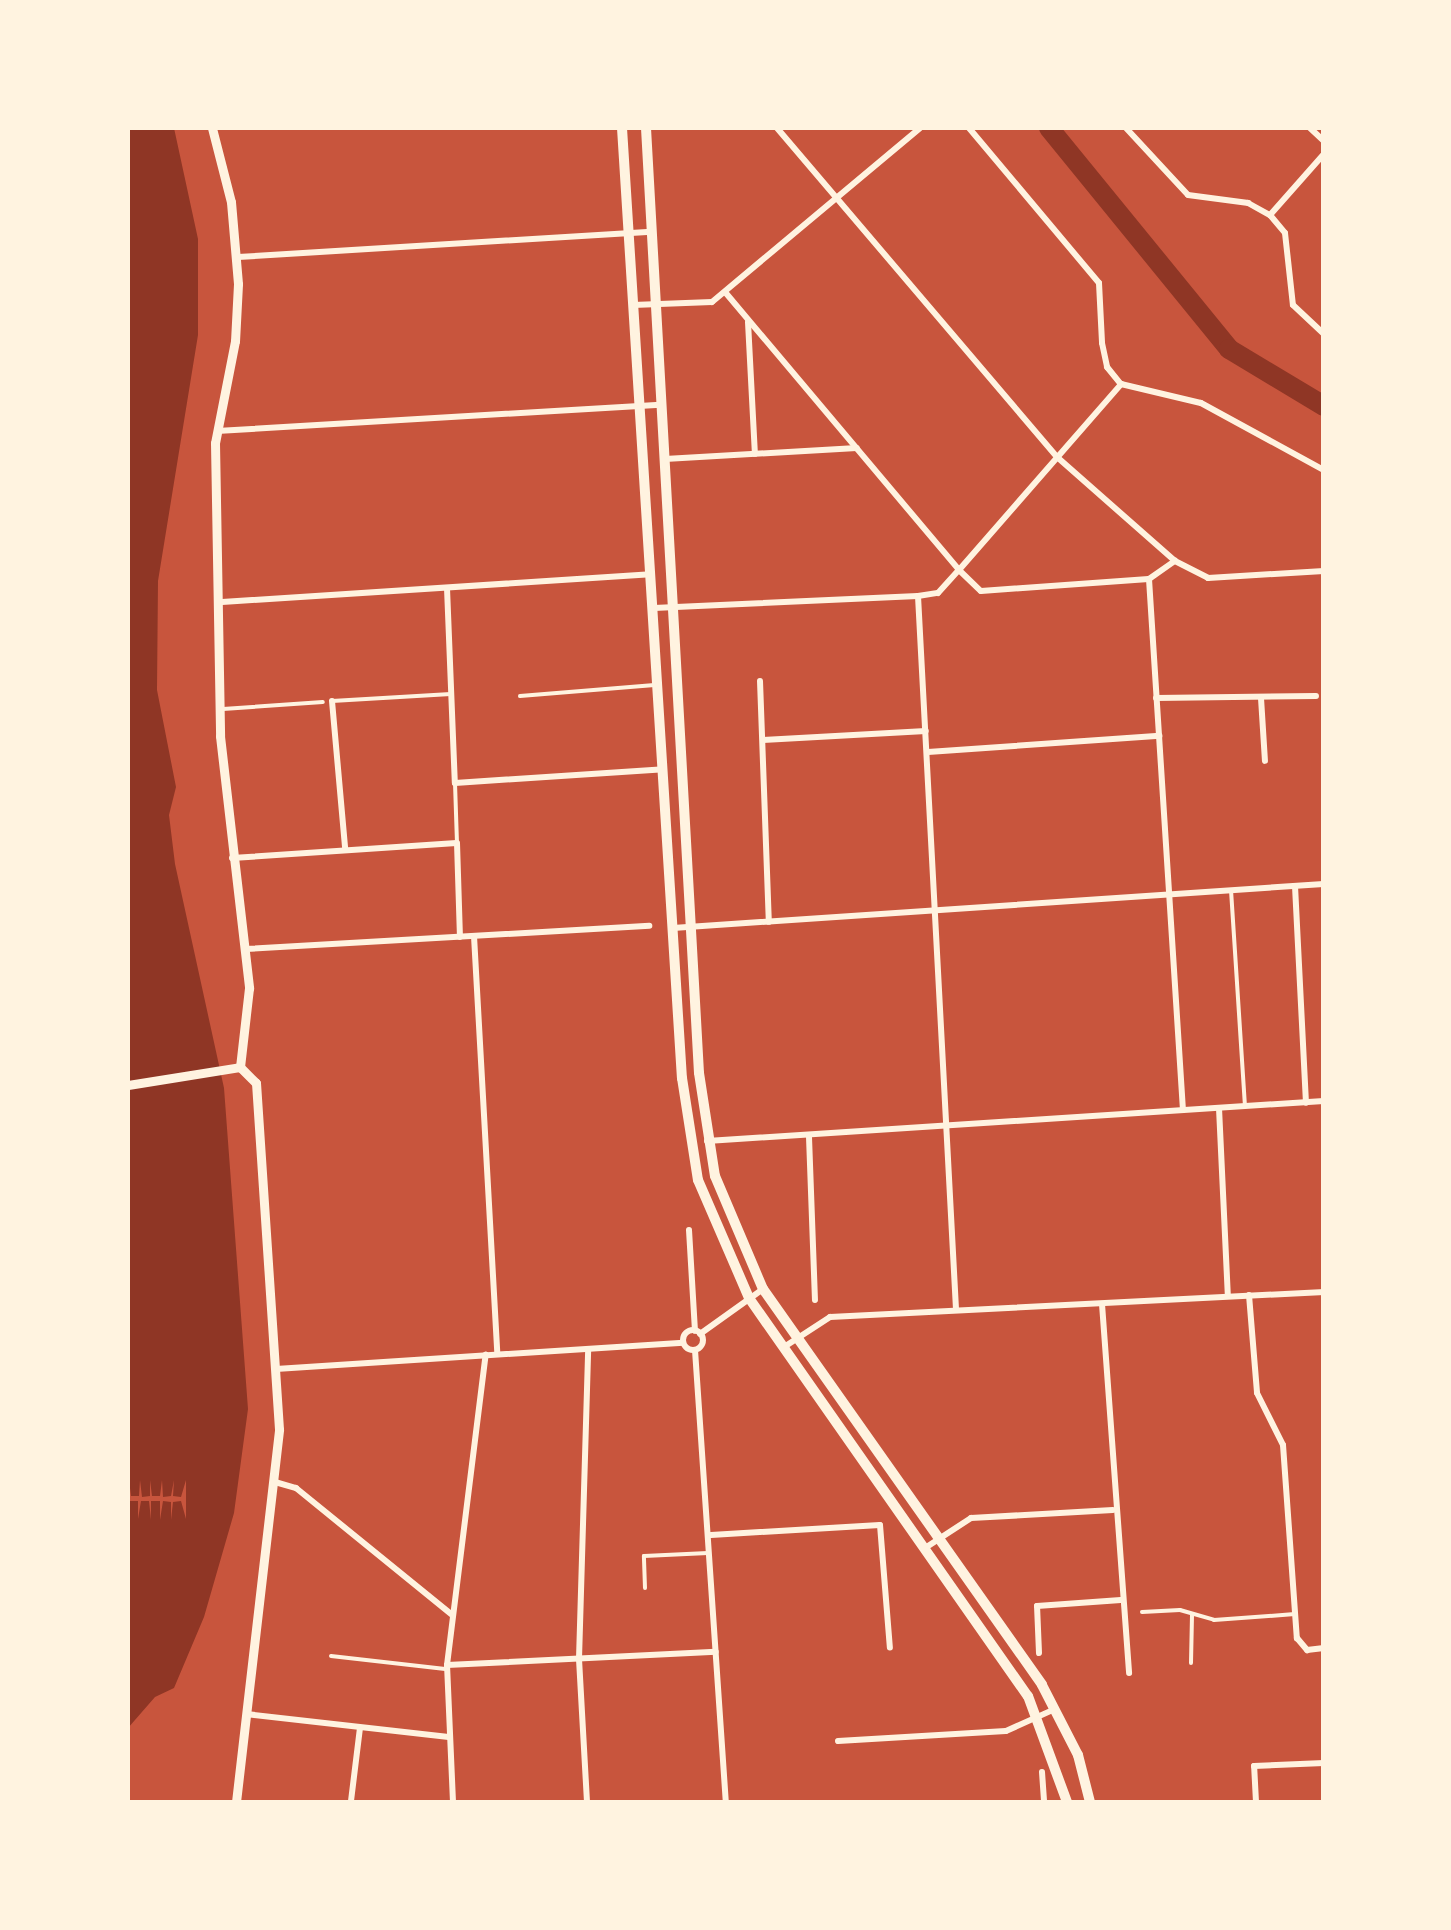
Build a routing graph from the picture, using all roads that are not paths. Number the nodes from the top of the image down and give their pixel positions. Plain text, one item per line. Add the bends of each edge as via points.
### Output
1 (212, 128) edge
2 (622, 128) edge
3 (646, 128) edge
4 (778, 128) edge
5 (920, 128) edge
6 (969, 128) edge
7 (1126, 128) edge
8 (1310, 128) edge
9 (1324, 141) edge
10 (1324, 154) edge
11 (838, 196) junction
12 (1270, 215) junction
13 (652, 232) junction
14 (628, 233) junction
15 (238, 256) junction
16 (725, 292) junction
17 (657, 304) junction
18 (632, 306) junction
19 (748, 321) junction
20 (1324, 334) edge
21 (1121, 384) junction
22 (660, 404) junction
23 (638, 406) junction
24 (217, 431) junction
25 (857, 448) junction
26 (756, 454) junction
27 (1057, 456) junction
28 (664, 459) junction
29 (1324, 470) edge
30 (1175, 561) junction
31 (959, 570) junction
32 (1324, 571) edge
33 (652, 574) junction
34 (1148, 579) junction
35 (447, 588) junction
36 (918, 596) junction
37 (222, 602) junction
38 (672, 607) junction
39 (654, 608) junction
40 (760, 681) dead end
41 (659, 684) junction
42 (451, 694) junction
43 (520, 696) dead end
44 (1316, 696) dead end
45 (1260, 697) junction
46 (1156, 698) junction
47 (328, 702) junction
48 (219, 710) junction
49 (926, 731) junction
50 (1159, 736) junction
51 (763, 740) junction
52 (928, 752) junction
53 (1265, 761) dead end
54 (664, 769) junction
55 (456, 783) junction
56 (456, 843) junction
57 (345, 848) junction
58 (231, 858) junction
59 (1324, 884) edge
60 (1295, 886) junction
61 (1231, 890) junction
62 (1169, 894) junction
63 (933, 912) junction
64 (770, 922) junction
65 (649, 926) dead end
66 (691, 927) junction
67 (673, 928) junction
68 (474, 936) junction
69 (460, 937) junction
70 (246, 949) junction
71 (240, 1067) junction
72 (128, 1085) edge
73 (1306, 1102) junction
74 (1324, 1102) edge
75 (1246, 1106) junction
76 (1219, 1108) junction
77 (1183, 1110) junction
78 (944, 1125) junction
79 (809, 1137) junction
80 (707, 1141) junction
81 (688, 1230) dead end
82 (763, 1289) junction
83 (1324, 1292) edge
84 (1249, 1295) junction
85 (1228, 1297) junction
86 (750, 1298) junction
87 (815, 1300) dead end
88 (1102, 1304) junction
89 (956, 1310) junction
90 (697, 1332) junction
91 (797, 1338) junction
92 (683, 1343) junction
93 (783, 1348) junction
94 (588, 1349) junction
95 (695, 1350) junction
96 (497, 1353) junction
97 (486, 1354) junction
98 (276, 1369) junction
99 (275, 1482) junction
100 (1113, 1510) junction
101 (710, 1535) junction
102 (938, 1538) junction
103 (925, 1548) junction
104 (712, 1553) junction
105 (645, 1588) dead end
106 (1121, 1600) junction
107 (1142, 1612) dead end
108 (451, 1614) junction
109 (1295, 1614) junction
110 (1192, 1615) junction
111 (890, 1648) dead end
112 (1324, 1648) edge
113 (716, 1652) junction
114 (1040, 1654) dead end
115 (331, 1656) dead end
116 (578, 1658) junction
117 (1191, 1664) dead end
118 (447, 1667) junction
119 (1129, 1673) dead end
120 (1055, 1709) junction
121 (246, 1714) junction
122 (1040, 1718) junction
123 (360, 1728) junction
124 (450, 1737) junction
125 (838, 1741) dead end
126 (1324, 1762) edge
127 (1042, 1772) dead end
128 (351, 1800) edge
129 (236, 1802) edge
130 (454, 1802) edge
131 (587, 1802) edge
132 (726, 1802) edge
133 (1044, 1802) edge
134 (1067, 1802) edge
135 (1090, 1802) edge
136 (1256, 1802) edge

1 - 15 street
2 - 14 main road
3 - 13 main road
4 - 11 street
5 - 11 street
6 - 21 street via 1098,283 1107,368
7 - 12 street via 1182,192 1207,202 1248,203
8 - 9 street
10 - 12 street
11 - 16 street
11 - 27 street
12 - 20 street via 1285,233 1293,306
13 - 14 street
13 - 17 main road
14 - 15 street
14 - 18 main road
15 - 24 street via 236,341
16 - 17 street via 712,302
16 - 19 street
17 - 18 street
17 - 22 main road
18 - 23 main road
19 - 25 street
19 - 26 street
21 - 27 street
21 - 29 street via 1202,404
22 - 23 street
22 - 28 main road
23 - 24 street
23 - 33 main road
24 - 37 street
25 - 26 street
25 - 31 street
26 - 28 street
27 - 30 street
27 - 31 street
28 - 38 main road
30 - 32 street via 1208,578
30 - 34 street
31 - 34 street via 981,591
31 - 36 street via 938,593
33 - 35 street
33 - 39 main road
34 - 46 street
35 - 37 street
35 - 42 street
36 - 38 street
36 - 49 street
37 - 48 street
38 - 39 street
38 - 66 main road
39 - 41 main road
40 - 51 street
41 - 43 lane
41 - 54 main road
42 - 47 lane
42 - 55 street
44 - 45 street
45 - 46 street
45 - 53 street
46 - 50 street
47 - 48 lane
47 - 57 street
48 - 58 street
49 - 51 street
49 - 52 street
50 - 52 street
50 - 62 street
51 - 64 street
52 - 63 street
54 - 55 street
54 - 67 main road
55 - 56 lane
56 - 57 street
56 - 69 street
57 - 58 street
58 - 70 street
59 - 60 street
60 - 61 street
60 - 73 street
61 - 62 street
61 - 75 lane
62 - 63 street
62 - 77 street
63 - 64 street
63 - 78 street
64 - 66 street
65 - 68 street
66 - 67 street
66 - 80 main road
67 - 86 main road via 689,1141 712,1222
68 - 69 street
68 - 96 street
69 - 70 street
70 - 71 street via 250,1018
71 - 72 street
71 - 98 street via 256,1083
73 - 74 street
73 - 75 street
75 - 76 street
76 - 77 street
76 - 85 street
77 - 78 street
78 - 79 street
78 - 89 street
79 - 80 street
79 - 87 street
80 - 82 main road via 725,1208
81 - 90 street
82 - 86 street
82 - 91 main road
83 - 84 street
84 - 85 street
84 - 109 street via 1257,1392 1282,1446
85 - 88 street
86 - 90 street
86 - 93 main road
88 - 89 street
88 - 100 street
89 - 91 street via 830,1318
90 - 92 street
90 - 95 street
91 - 93 street
91 - 102 main road
92 - 94 street
92 - 95 street
93 - 103 main road
94 - 96 street
94 - 116 street
95 - 101 street
96 - 97 street
97 - 98 street
97 - 108 street
98 - 99 street
99 - 108 street via 296,1488
99 - 121 street
100 - 102 street via 972,1518
100 - 106 street
101 - 104 street
101 - 111 street via 880,1526
102 - 103 street
102 - 120 main road
103 - 122 main road
104 - 105 lane via 644,1556
104 - 113 street
106 - 114 street via 1037,1606
106 - 119 street
107 - 110 lane
108 - 118 street
109 - 110 lane via 1214,1620
109 - 112 street via 1303,1647
110 - 117 lane
113 - 116 street
113 - 132 street
115 - 118 lane
116 - 118 street
116 - 131 street
118 - 124 street
120 - 122 street
120 - 135 main road
121 - 123 street
121 - 129 street
122 - 125 street via 1006,1731
122 - 134 main road
123 - 124 street
123 - 128 street
124 - 130 street
126 - 136 street via 1254,1766
127 - 133 street

